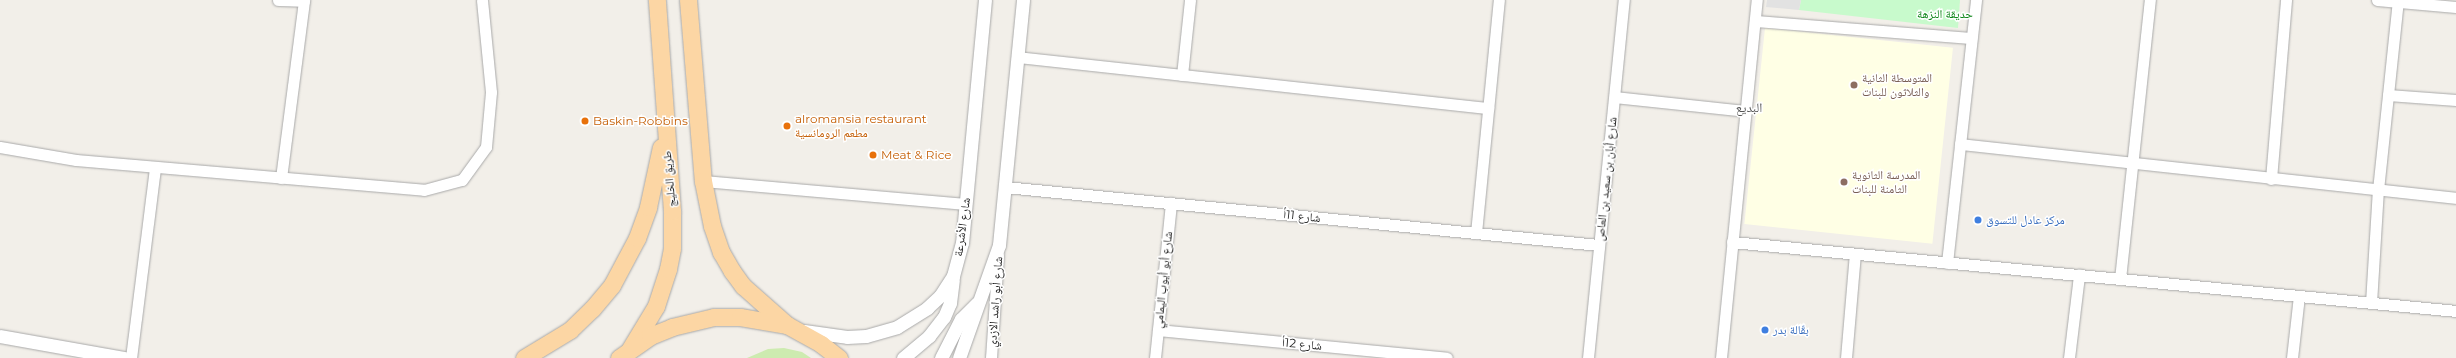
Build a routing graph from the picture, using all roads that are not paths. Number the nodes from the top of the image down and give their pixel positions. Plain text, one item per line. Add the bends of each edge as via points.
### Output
1 (278, 0) edge
2 (482, 0) edge
3 (657, 0) edge
4 (688, 0) edge
5 (985, 0) edge
6 (1023, 0) edge
7 (1190, 0) edge
8 (1499, 0) edge
9 (1624, 0) edge
10 (1757, 0) edge
11 (1976, 0) edge
12 (2150, 0) edge
13 (2286, 0) edge
14 (2377, 0) edge
15 (304, 1) edge
16 (2398, 1) edge
17 (2456, 7) edge
18 (1755, 21) junction
19 (1971, 38) junction
20 (1017, 57) junction
21 (1182, 75) junction
22 (2388, 95) junction
23 (1614, 97) junction
24 (2456, 100) edge
25 (1488, 108) junction
26 (1746, 111) junction
27 (665, 129) junction
28 (1960, 144) junction
29 (0, 147) edge
30 (2132, 164) junction
31 (155, 168) junction
32 (281, 178) junction
33 (2271, 179) junction
34 (703, 181) junction
35 (1005, 187) junction
36 (2378, 190) junction
37 (2456, 198) edge
38 (1171, 203) junction
39 (966, 204) junction
40 (1476, 233) junction
41 (1732, 242) junction
42 (999, 245) junction
43 (1599, 245) junction
44 (1855, 254) junction
45 (1947, 263) junction
46 (2079, 275) junction
47 (953, 276) junction
48 (2120, 279) junction
49 (2299, 296) junction
50 (980, 300) junction
51 (2371, 303) junction
52 (2456, 311) edge
53 (792, 328) junction
54 (1158, 330) junction
55 (0, 336) edge
56 (622, 355) edge
57 (124, 358) edge
58 (131, 358) edge
59 (524, 358) edge
60 (839, 358) edge
61 (903, 358) edge
62 (941, 358) edge
63 (959, 358) edge
64 (991, 358) edge
65 (1155, 358) edge
66 (1447, 358) edge
67 (1588, 358) edge
68 (1721, 358) edge
69 (1846, 358) edge
70 (2069, 358) edge
71 (2292, 358) edge

1 - 15 street
2 - 32 street via 491,92 486,147 462,180 424,190
3 - 27 main road, طريق الخليج
4 - 34 main road
5 - 39 street, شارع الأشرعة
6 - 20 street
7 - 21 street
8 - 25 street
9 - 23 street, شارع أبان بن سعيد بن العاص
10 - 18 street
11 - 19 street
12 - 30 street
13 - 33 street
14 - 16 street
15 - 32 street
16 - 17 street
16 - 22 street
18 - 19 street
18 - 26 street
19 - 28 street
20 - 21 street
20 - 35 street
21 - 25 street
22 - 24 street
22 - 36 street
23 - 26 street
23 - 43 street, شارع أبان بن سعيد بن العاص
25 - 40 street
26 - 41 street
27 - 56 main road, طريق الخليج via 672,211 672,248 656,306
27 - 59 main road via 648,207 637,238 612,285 570,330
28 - 30 street
28 - 45 street
29 - 31 street via 76,160
30 - 33 street
30 - 48 street
31 - 32 street
31 - 58 street
33 - 36 street
34 - 39 street
34 - 53 main road via 712,226 721,252 732,271 743,286
35 - 38 street, شارع 11أ
35 - 42 street
36 - 37 street
36 - 51 street
38 - 40 street, شارع 11أ
38 - 54 street, شارع أبو أيوب اليمامي
39 - 47 street, شارع الأشرعة via 962,243
40 - 43 street, شارع 11أ
41 - 44 street
41 - 68 street
42 - 50 street
42 - 64 street, شارع أبو راشد الازدي
43 - 67 street, شارع أبان بن سعيد بن العاص
44 - 45 street
44 - 69 street
45 - 46 street
46 - 48 street
46 - 70 street
47 - 53 street, شارع الأشرعة via 940,296 928,308 903,324 883,332 847,337
47 - 61 street via 950,303 944,317 929,336
48 - 49 street
49 - 51 street
49 - 71 street
50 - 62 street via 961,319
50 - 63 street
51 - 52 street
53 - 56 main road via 740,317 692,321 650,336
53 - 60 main road via 821,344
54 - 65 street, شارع أبو أيوب اليمامي
54 - 66 street, شارع 12أ
55 - 57 street

